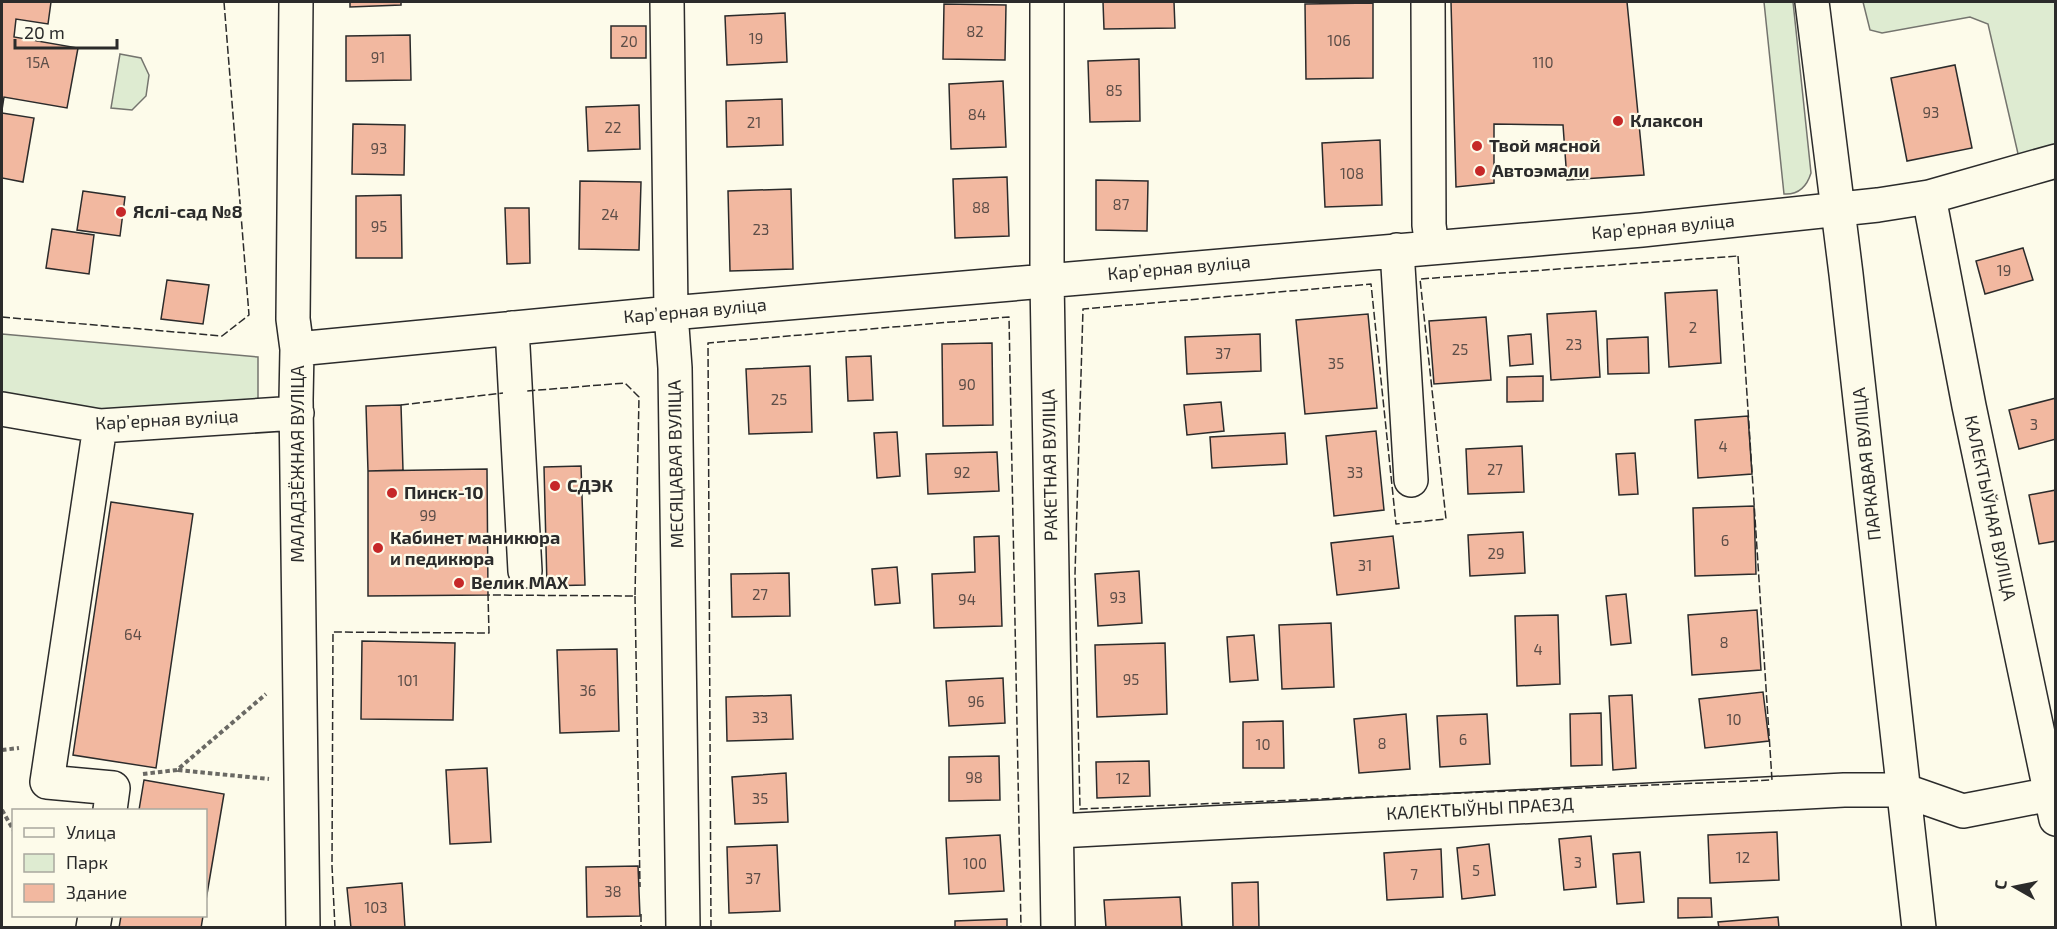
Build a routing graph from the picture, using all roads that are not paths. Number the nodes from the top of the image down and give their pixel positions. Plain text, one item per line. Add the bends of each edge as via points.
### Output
1 (296, 2) edge
2 (667, 2) edge
3 (1047, 2) edge
4 (1428, 2) edge
5 (1812, 2) edge
6 (2055, 161) edge
7 (1929, 197) junction
8 (1837, 209) junction
9 (1432, 247) junction
10 (1397, 250) junction
11 (1047, 279) junction
12 (671, 313) junction
13 (512, 328) junction
14 (297, 349) junction
15 (2, 409) edge
16 (297, 413) junction
17 (100, 426) junction
18 (1412, 480) dead end
19 (525, 571) dead end
20 (1903, 790) junction
21 (2053, 802) edge
22 (110, 809) edge
23 (1058, 831) junction
24 (303, 927) edge
25 (683, 927) edge
26 (1058, 927) edge
27 (1919, 927) edge

1 - 14 street, МАЛАДЗЁЖНАЯ ВУЛІЦА via 293,319
2 - 12 street, МЕСЯЦАВАЯ ВУЛІЦА
3 - 11 street, РАКЕТНАЯ ВУЛІЦА
4 - 9 street
5 - 8 street, ПАРКАВАЯ ВУЛІЦА
6 - 7 street, Карʼерная вуліца
7 - 8 street, Карʼерная вуліца
7 - 21 street, КАЛЕКТЫЎНАЯ ВУЛІЦА
8 - 9 street, Карʼерная вуліца
8 - 20 street, ПАРКАВАЯ ВУЛІЦА
9 - 10 street, Карʼерная вуліца
10 - 11 street, Карʼерная вуліца
10 - 18 street
11 - 12 street, Карʼерная вуліца
11 - 23 street, РАКЕТНАЯ ВУЛІЦА
12 - 13 street, Карʼерная вуліца
12 - 25 street, МЕСЯЦАВАЯ ВУЛІЦА
13 - 14 street, Карʼерная вуліца
13 - 19 street
14 - 16 street, МАЛАДЗЁЖНАЯ ВУЛІЦА
15 - 17 street, Карʼерная вуліца
16 - 17 street, Карʼерная вуліца
16 - 24 street, МАЛАДЗЁЖНАЯ ВУЛІЦА
17 - 22 street via 47,782 113,788
20 - 21 street, КАЛЕКТЫЎНЫ ПРАЕЗД via 1963,811
20 - 23 street, КАЛЕКТЫЎНЫ ПРАЕЗД
20 - 27 street, ПАРКАВАЯ ВУЛІЦА
23 - 26 street, РАКЕТНАЯ ВУЛІЦА

